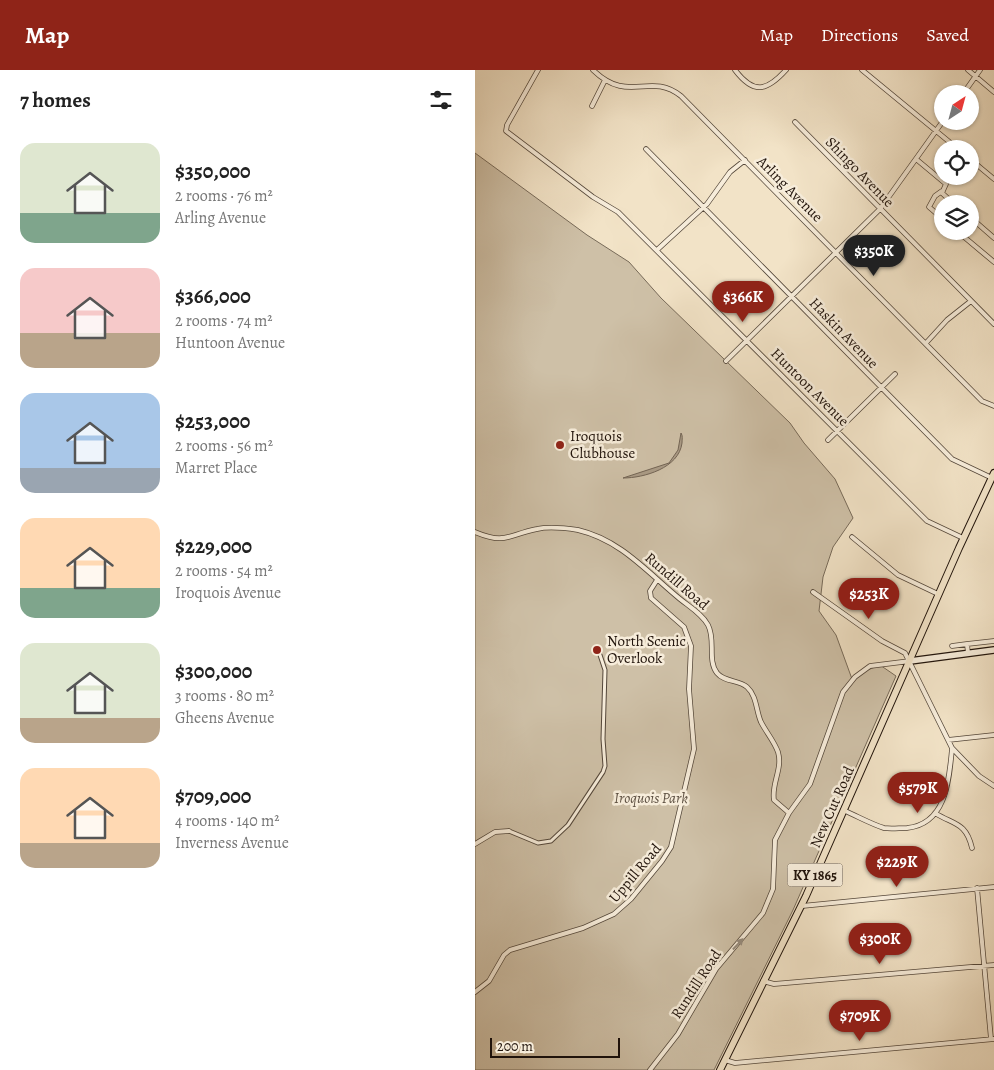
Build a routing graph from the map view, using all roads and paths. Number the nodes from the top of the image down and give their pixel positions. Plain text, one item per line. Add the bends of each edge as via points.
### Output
1 (538, 70) edge
2 (593, 70) edge
3 (735, 70) edge
4 (786, 70) edge
5 (862, 70) edge
6 (968, 70) edge
7 (980, 70) edge
8 (975, 76) junction
9 (605, 80) junction
10 (969, 85) edge
11 (994, 92) edge
12 (592, 106) dead end
13 (795, 122) dead end
14 (934, 128) edge
15 (936, 130) joint
16 (948, 140) edge
17 (646, 149) dead end
18 (916, 159) junction
19 (745, 160) junction
20 (979, 166) edge
21 (994, 179) edge
22 (942, 191) junction
23 (936, 195) edge
24 (946, 195) edge
25 (934, 198) edge
26 (704, 206) junction
27 (880, 209) junction
28 (934, 211) edge
29 (979, 225) edge
30 (994, 238) edge
31 (968, 240) edge
32 (658, 249) junction
33 (836, 252) junction
34 (994, 262) edge
35 (793, 297) junction
36 (971, 300) junction
37 (994, 324) edge
38 (748, 340) junction
39 (926, 343) junction
40 (726, 361) dead end
41 (895, 374) dead end
42 (882, 388) junction
43 (994, 406) edge
44 (837, 431) junction
45 (828, 440) dead end
46 (993, 475) edge
47 (475, 532) edge
48 (852, 537) dead end
49 (963, 538) junction
50 (657, 580) junction
51 (813, 592) dead end
52 (938, 594) junction
53 (994, 641) edge
54 (967, 644) junction
55 (952, 646) dead end
56 (994, 650) edge
57 (968, 653) junction
58 (601, 656) dead end
59 (910, 661) junction
60 (994, 735) edge
61 (948, 740) junction
62 (952, 749) junction
63 (994, 786) edge
64 (845, 811) junction
65 (789, 813) junction
66 (935, 813) junction
67 (509, 831) joint
68 (475, 844) edge
69 (972, 848) dead end
70 (994, 887) edge
71 (977, 888) junction
72 (801, 906) junction
73 (994, 965) edge
74 (984, 966) junction
75 (763, 981) junction
76 (475, 992) edge
77 (992, 1039) edge
78 (725, 1060) junction
79 (650, 1070) edge
80 (721, 1070) edge

1 - 32 street, Huntoon Avenue via 506,131 593,197 614,208
2 - 9 street, Arling Avenue
3 - 4 street via 756,87 768,87
5 - 14 street
6 - 8 street
7 - 8 street
8 - 10 street
8 - 11 street
9 - 12 street
9 - 19 street, Arling Avenue via 625,88 657,86 677,93
13 - 27 street, Shingo Avenue
15 - 16 street
15 - 18 street
17 - 26 street, Haskin Avenue
18 - 22 street via 946,184
18 - 27 street
19 - 26 street via 730,172
19 - 33 street, Arling Avenue
20 - 21 street
22 - 23 street
22 - 24 street
25 - 28 street via 929,207
26 - 32 street
26 - 35 street, Haskin Avenue
27 - 33 street
27 - 36 street, Shingo Avenue
29 - 30 street
31 - 34 street
32 - 38 street, Huntoon Avenue
33 - 35 street
33 - 39 street, Arling Avenue
35 - 38 street
35 - 42 street, Haskin Avenue
36 - 37 street, Shingo Avenue
36 - 39 street
38 - 40 street
38 - 44 street, Huntoon Avenue
39 - 43 street, Arling Avenue via 982,401
41 - 42 street
42 - 44 street
42 - 46 street, Haskin Avenue via 954,461
44 - 45 street
44 - 49 street, Huntoon Avenue via 927,521
46 - 49 main road, KY 1865
47 - 50 street, Rundill Road via 499,540 536,529 579,530 623,550
48 - 52 street via 898,575
49 - 52 main road, KY 1865
50 - 65 street, Rundill Road via 705,621 711,634 716,672 744,684 752,692 761,722 778,753 774,800
50 - 76 street, Uppill Road via 650,590 651,598 684,627 691,646 689,689 694,749 669,851 631,899 614,914 583,928 510,950 489,981
51 - 59 street via 882,641 905,653
52 - 59 main road, KY 1865
53 - 54 street
54 - 55 street
54 - 57 street
56 - 57 main road
57 - 59 main road
58 - 67 street via 605,670 603,772 567,825 551,841 538,843
59 - 61 street
59 - 64 main road, New Cut Road / KY 1865
59 - 65 street via 873,665 848,684 838,702 810,784
60 - 61 street
61 - 62 street
62 - 63 street
62 - 66 street via 948,787
64 - 66 street via 894,829 916,826
64 - 72 main road, New Cut Road / KY 1865
79 -> 65 street, Rundill Road via 677,1034 716,969 763,913 773,889 774,844
66 - 69 street via 960,825 969,836
67 - 68 street via 495,832
70 - 71 street
71 - 72 street
71 - 74 street
72 - 75 main road, New Cut Road / KY 1865
73 - 74 street
74 - 75 street via 774,984
74 - 77 street
75 - 78 main road, New Cut Road / KY 1865
77 - 78 street via 735,1063
78 - 80 main road, New Cut Road / KY 1865

